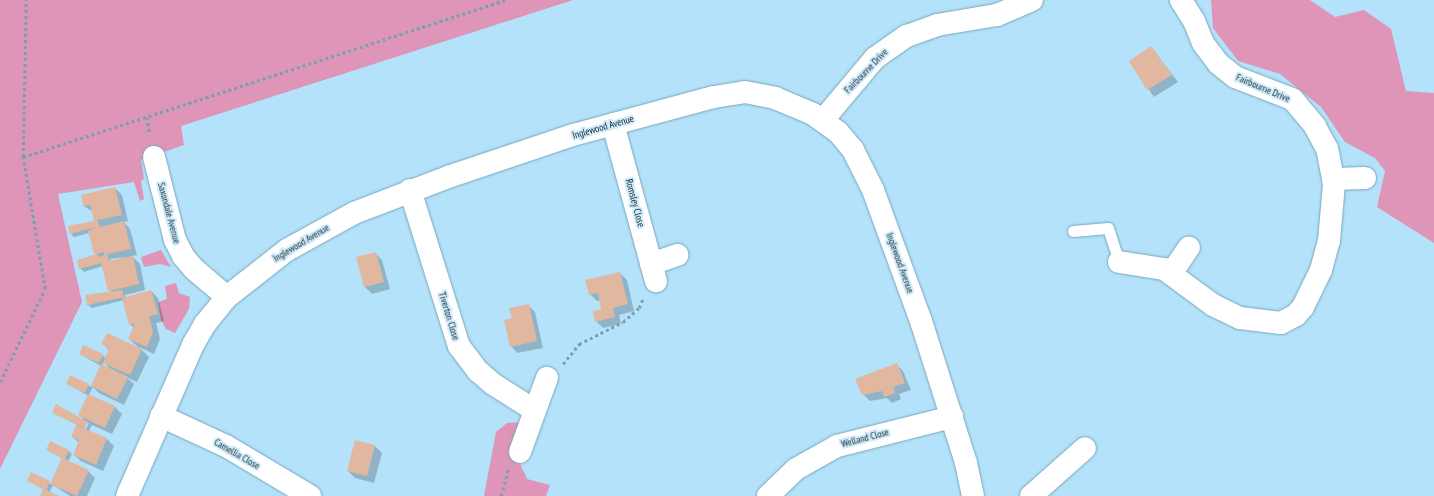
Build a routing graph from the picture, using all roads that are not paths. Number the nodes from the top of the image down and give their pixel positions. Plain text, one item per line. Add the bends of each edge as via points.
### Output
1 (1032, 0) edge
2 (1181, 0) edge
3 (823, 120) junction
4 (613, 124) junction
5 (154, 157) dead end
6 (1333, 178) junction
7 (1365, 178) dead end
8 (410, 190) junction
9 (1073, 231) dead end
10 (1189, 247) dead end
11 (677, 255) dead end
12 (1119, 262) joint
13 (1171, 274) junction
14 (227, 297) junction
15 (548, 378) road end
16 (534, 410) junction
17 (161, 416) junction
18 (952, 417) junction
19 (1085, 448) dead end
20 (520, 452) dead end
21 (127, 496) edge
22 (310, 496) edge
23 (768, 496) edge
24 (973, 496) edge
25 (1031, 496) edge

1 - 3 street, Fairbourne Drive via 997,15 937,25 907,36 875,58
2 - 6 street, Fairbourne Drive via 1194,21 1202,43 1218,63 1235,77 1283,94 1301,108 1327,149
3 - 4 street, Inglewood Avenue via 780,99 745,92 714,97
3 - 18 street, Inglewood Avenue via 847,141 873,190 921,321
4 - 8 street, Inglewood Avenue
4 - 11 street, Romsley Close via 654,273
5 - 14 street, Saxondale Avenue via 175,240 183,256 194,269
6 - 7 street
6 - 13 street, Fairbourne Drive via 1331,228 1321,270 1303,307 1289,320 1272,323 1240,318 1213,305
8 - 14 street, Inglewood Avenue via 354,213 304,239 270,261
8 - 16 street, Tiverton Close via 458,346 478,371 493,384
9 - 12 lane via 1108,228
10 - 13 street
12 - 13 street, Fairbourne Drive via 1156,266
14 - 17 street, Inglewood Avenue via 194,343
15 - 16 street
16 - 20 street
17 - 21 street, Inglewood Avenue
17 - 22 street, Camellia Close via 226,446
18 - 23 street, Welland Close via 837,446 796,469
18 - 24 street, Inglewood Avenue
19 - 25 street

